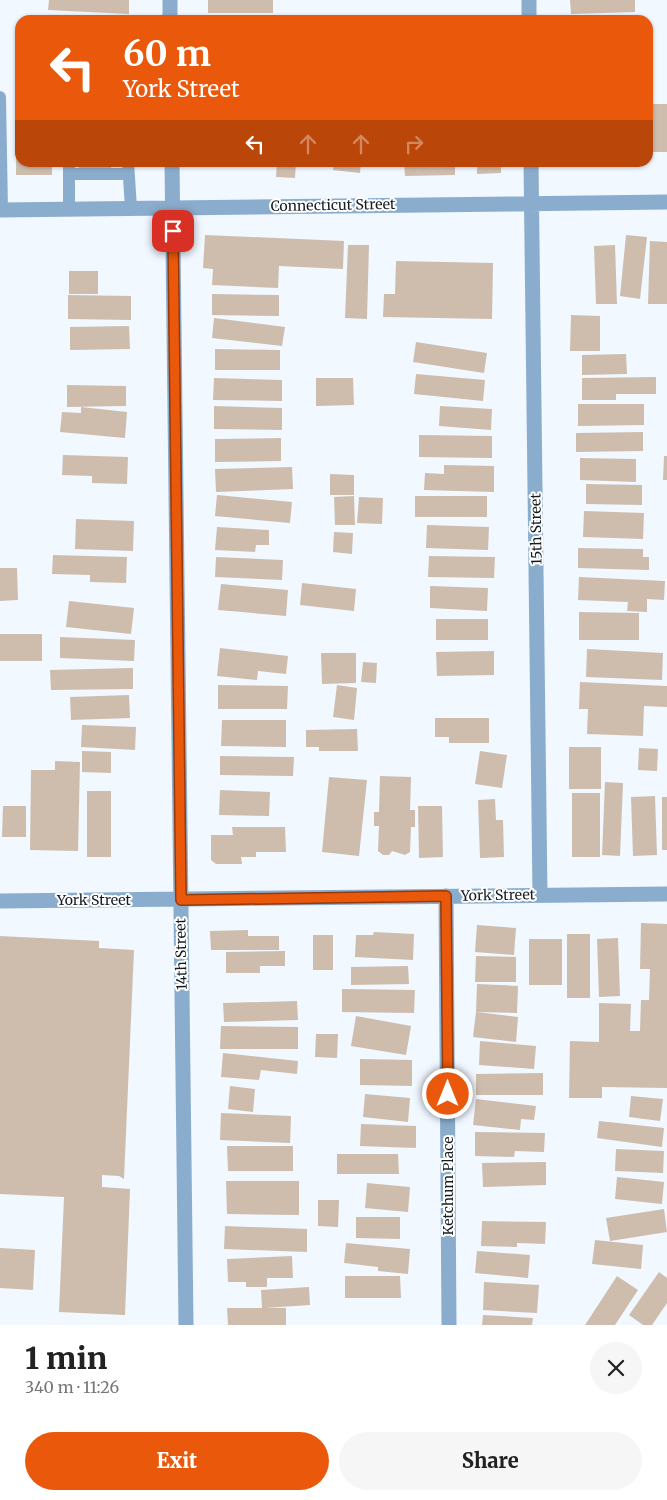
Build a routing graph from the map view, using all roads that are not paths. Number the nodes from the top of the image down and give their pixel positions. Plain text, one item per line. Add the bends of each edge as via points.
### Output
1 (170, 0) edge
2 (529, 0) edge
3 (170, 15) edge
4 (529, 15) edge
5 (0, 97) edge
6 (172, 167) edge
7 (531, 167) edge
8 (69, 168) edge
9 (128, 168) edge
10 (667, 202) edge
11 (531, 203) junction
12 (172, 207) junction
13 (69, 208) junction
14 (131, 208) junction
15 (1, 210) edge
16 (667, 894) edge
17 (540, 895) junction
18 (446, 896) junction
19 (181, 900) junction
20 (0, 901) edge
21 (186, 1325) edge
22 (449, 1325) edge

1 - 3 street
2 - 4 street
5 - 15 lane
6 - 12 street, 14th Street
7 - 11 street, 15th Street
8 - 9 lane
8 - 13 lane
9 - 14 lane
10 - 11 street, Connecticut Street
11 - 12 street, Connecticut Street
11 - 17 street, 15th Street
12 - 14 street, Connecticut Street
12 - 19 street, 14th Street
13 - 14 street, Connecticut Street
13 - 15 street, Connecticut Street
16 - 17 street, York Street
17 - 18 street, York Street
18 - 19 street, York Street
18 - 22 street, Ketchum Place
19 - 20 street, York Street
19 - 21 street, 14th Street

